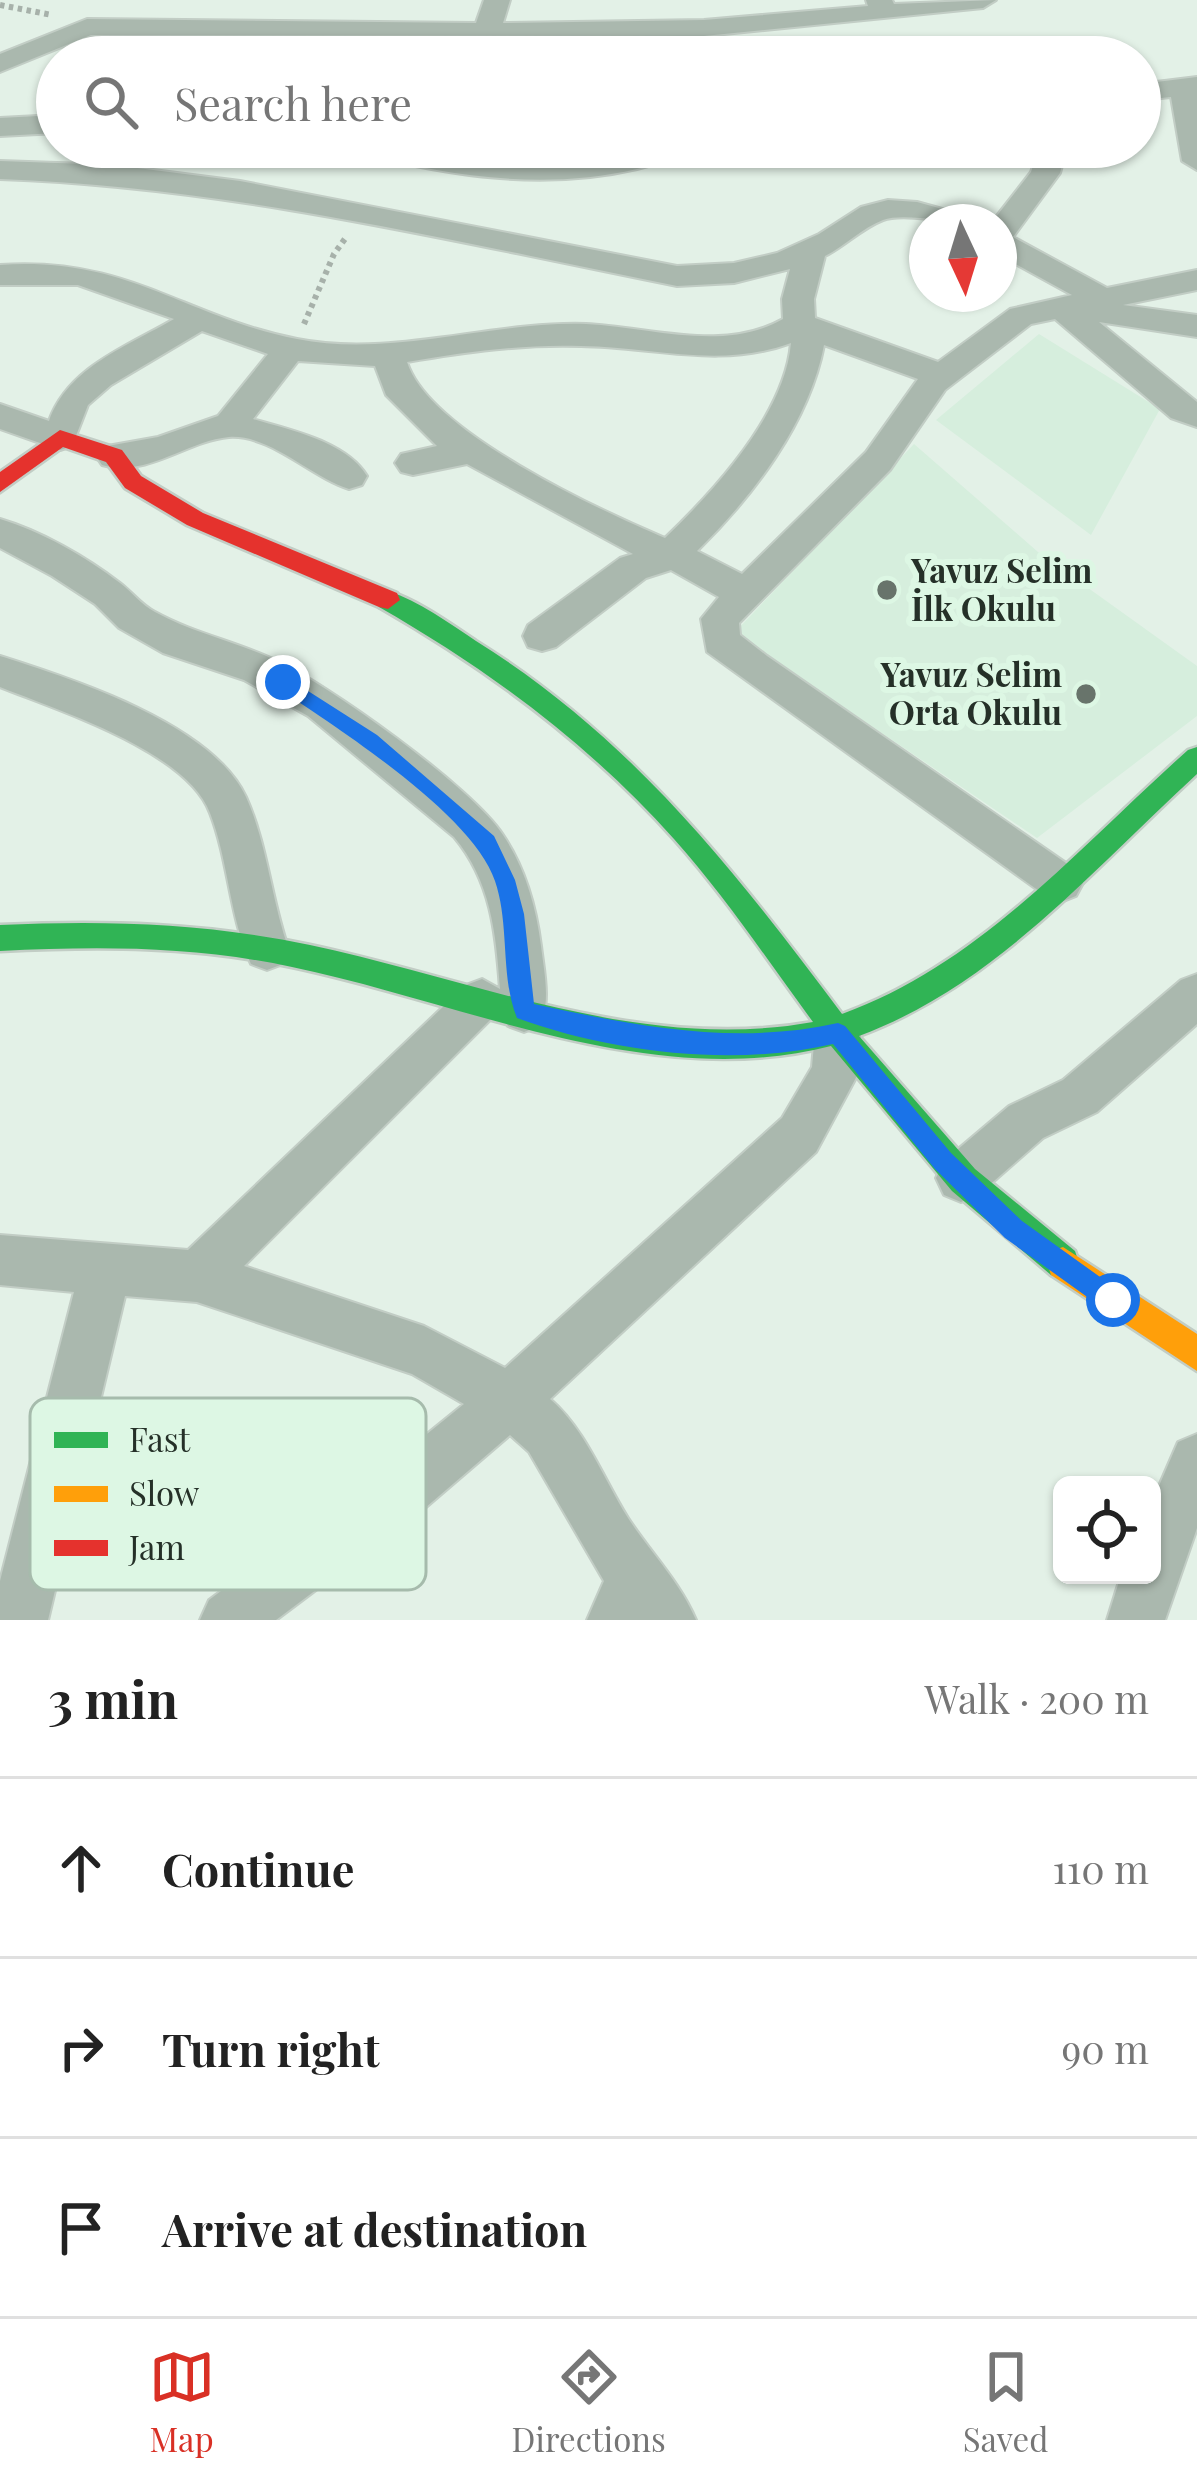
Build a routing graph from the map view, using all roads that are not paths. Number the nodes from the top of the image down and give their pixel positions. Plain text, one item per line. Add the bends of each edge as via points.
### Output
1 (497, 0) edge
2 (983, 0) edge
3 (882, 6) edge
4 (487, 31) junction
5 (66, 36) edge
6 (36, 49) edge
7 (0, 64) edge
8 (1190, 86) edge
9 (36, 125) edge
10 (0, 128) edge
11 (1197, 161) edge
12 (463, 168) edge
13 (605, 168) edge
14 (1047, 168) edge
15 (0, 170) edge
16 (909, 209) edge
17 (1017, 213) edge
18 (1017, 249) edge
19 (811, 250) junction
20 (0, 275) edge
21 (1197, 280) edge
22 (1101, 298) junction
23 (1059, 306) junction
24 (199, 319) junction
25 (799, 324) junction
26 (1197, 326) edge
27 (290, 349) junction
28 (389, 356) junction
29 (941, 376) junction
30 (1189, 406) edge
31 (0, 416) edge
32 (230, 424) junction
33 (60, 438) junction
34 (472, 451) junction
35 (115, 456) junction
36 (413, 464) dead end
37 (349, 476) dead end
38 (0, 484) edge
39 (0, 532) edge
40 (667, 558) junction
41 (742, 594) junction
42 (542, 636) dead end
43 (0, 671) edge
44 (1197, 758) edge
45 (1061, 884) junction
46 (0, 938) edge
47 (267, 950) junction
48 (1197, 995) edge
49 (503, 1006) junction
50 (838, 1033) junction
51 (961, 1178) junction
52 (0, 1260) edge
53 (105, 1271) junction
54 (197, 1276) junction
55 (1197, 1354) edge
56 (74, 1398) edge
57 (510, 1400) junction
58 (1197, 1461) edge
59 (426, 1469) edge
60 (1161, 1548) edge
61 (30, 1575) edge
62 (1147, 1584) edge
63 (270, 1590) edge
64 (639, 1606) edge
65 (19, 1620) edge
66 (230, 1620) edge
67 (1136, 1620) edge

1 - 4 street
2 - 3 street
3 - 4 street via 704,28
4 - 5 street via 87,27
6 - 7 street
8 - 11 street
9 - 10 street
12 - 13 street via 538,175
14 - 17 street
15 - 19 street via 183,182 677,276 770,268
16 - 19 street via 878,211
18 - 22 street
19 - 25 street
20 - 24 street via 77,272 133,287
21 - 22 street
22 - 23 street
23 - 26 street
23 - 29 street via 1021,316
23 - 30 street
24 - 27 street
24 - 33 street via 99,377 73,400
25 - 28 street via 783,336 729,345 523,336
25 - 29 street
25 - 40 street via 808,345 799,386 729,498
27 - 28 street
27 - 32 street
28 - 34 street via 398,387
29 - 41 street via 878,461
31 - 33 street
32 - 35 street
32 - 37 street via 303,446
33 - 35 street
33 - 38 street
34 - 36 street
34 - 40 street
35 - 50 street via 133,482 195,519 399,606 514,676 600,743 718,873
39 - 49 street via 80,575 162,634 258,669 322,705 469,824 505,880 521,963
40 - 41 street via 715,574
40 - 42 street via 633,568
41 - 45 street via 720,619 721,641
43 - 47 street via 202,763 225,796 250,911
44 - 45 street
45 - 50 street via 983,954
46 - 47 street via 130,931
47 - 49 street
48 - 51 street via 1079,1096 1026,1122
49 - 50 street via 621,1033 724,1045
49 - 54 street
50 - 51 street
50 - 57 street via 836,1072 799,1135
51 - 55 street via 1014,1230
52 - 53 street
53 - 54 street
53 - 56 street
54 - 57 street via 424,1352
57 - 59 street
57 - 64 street via 548,1433
58 - 60 street
61 - 65 street
62 - 67 street
63 - 66 street

